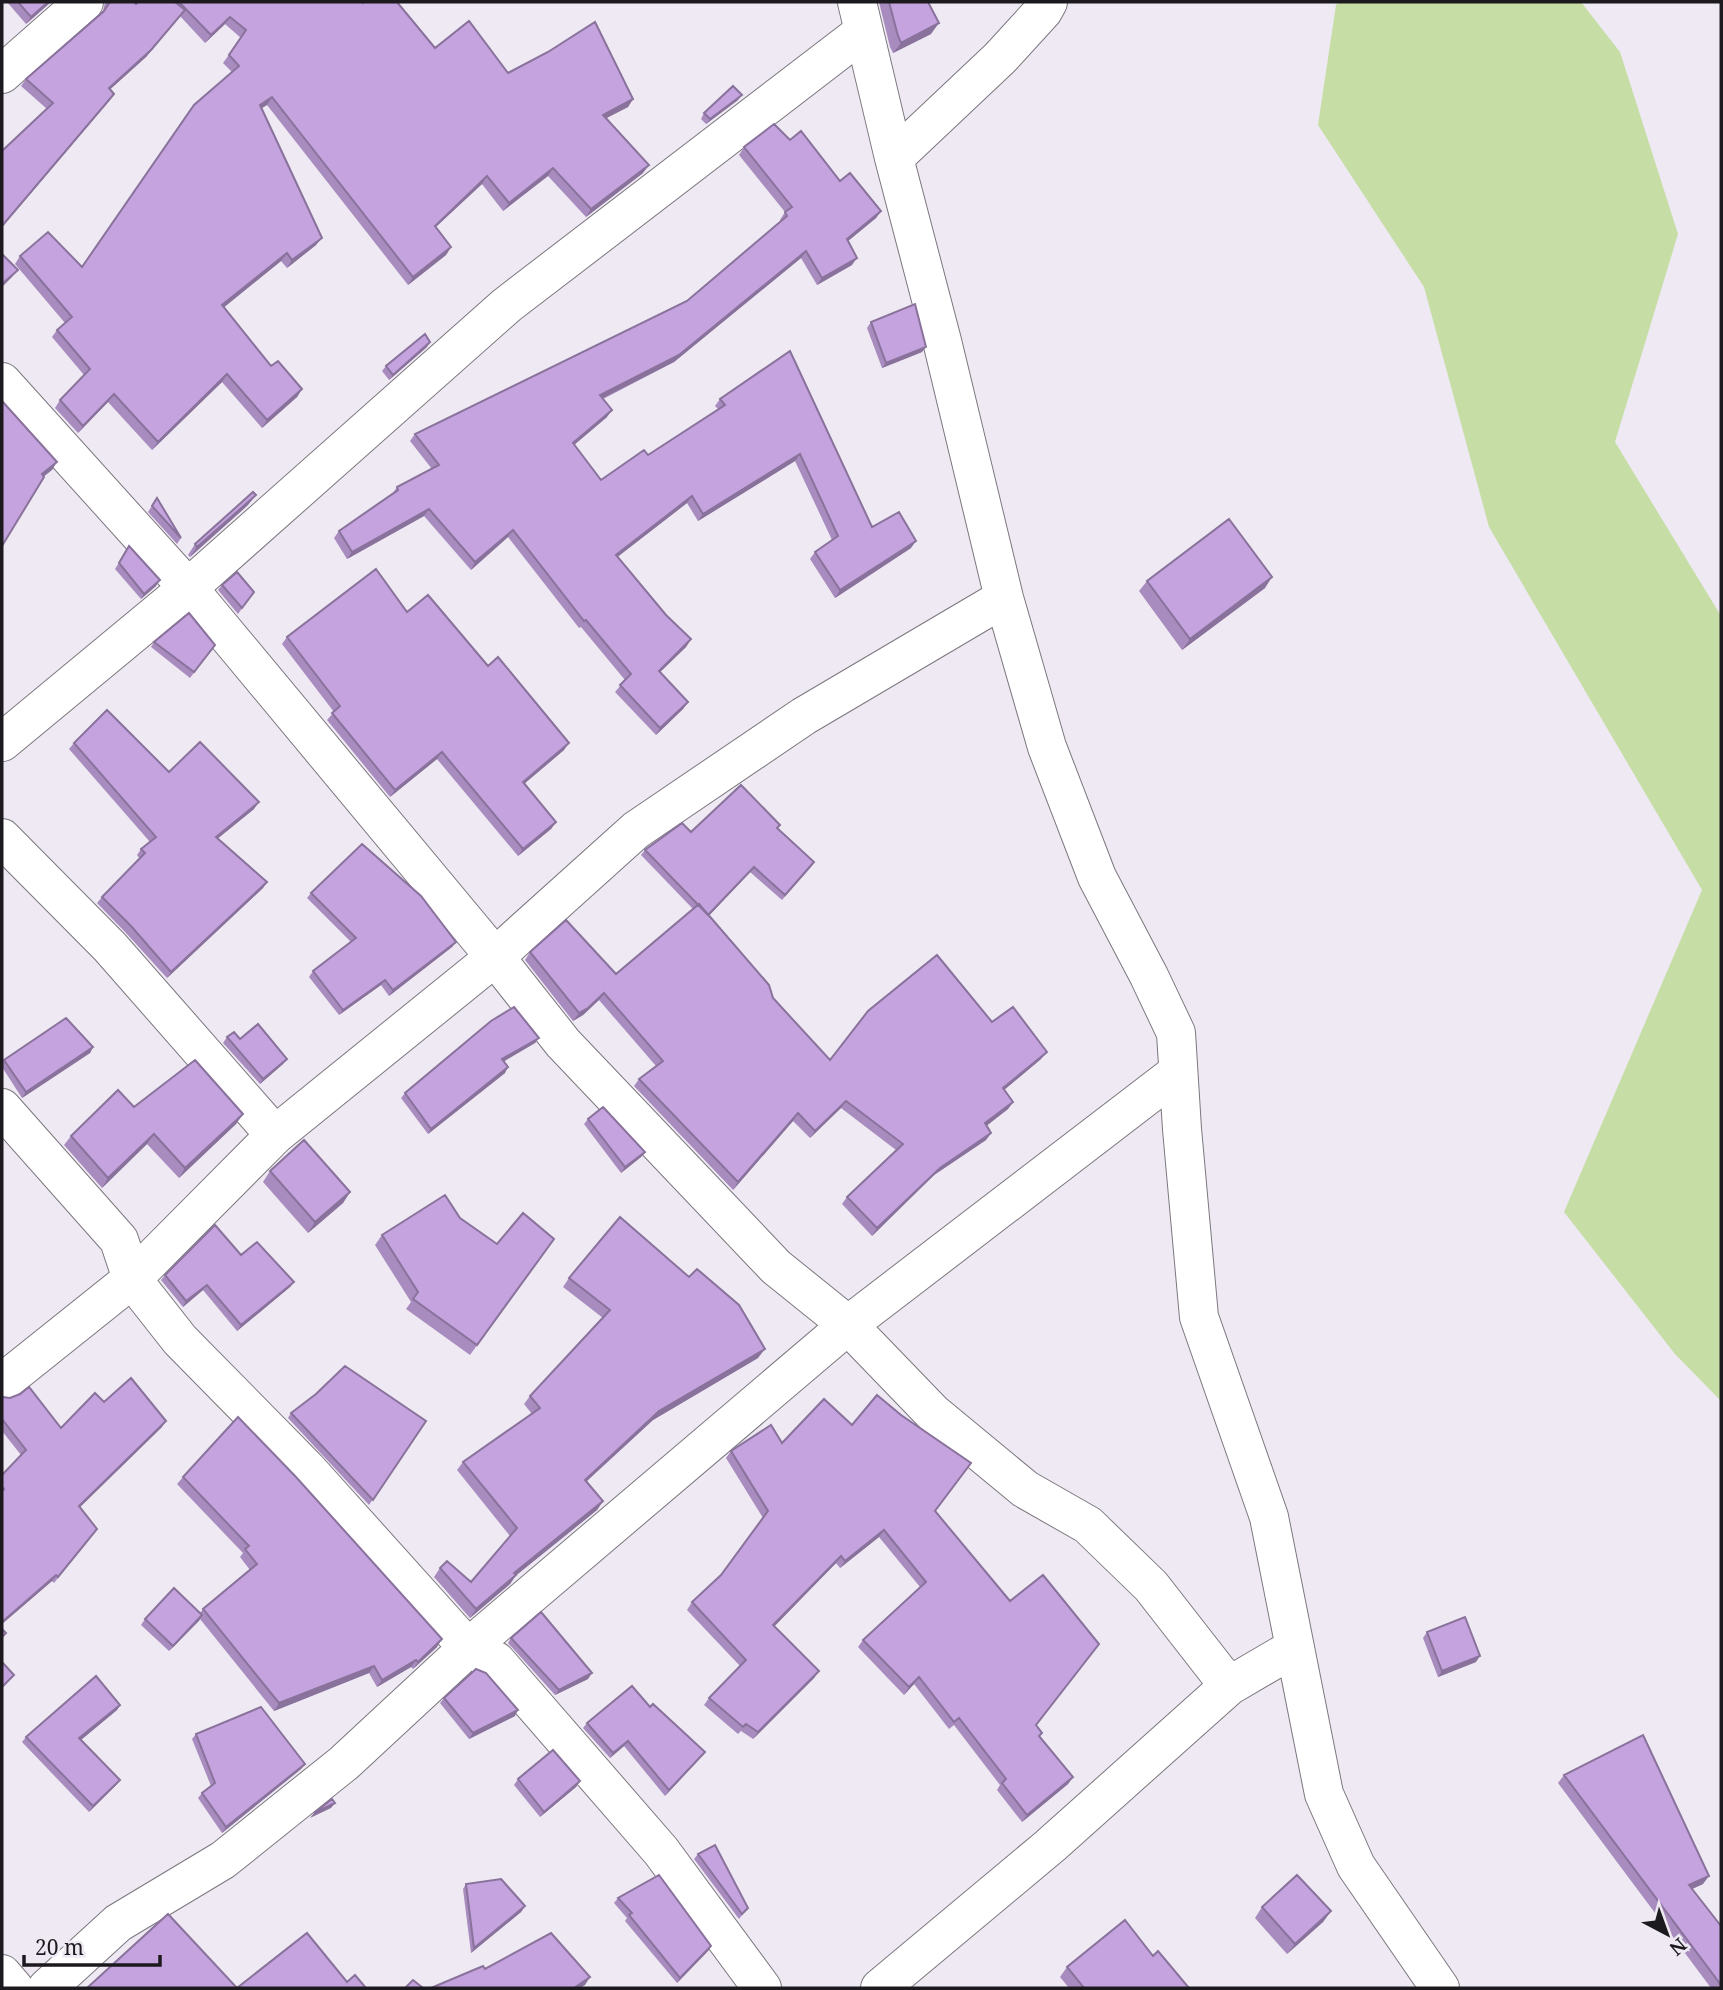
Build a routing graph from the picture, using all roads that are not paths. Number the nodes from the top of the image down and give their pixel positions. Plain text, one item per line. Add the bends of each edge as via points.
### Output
1 (85, 2) edge
2 (1048, 2) edge
3 (860, 17) edge
4 (2, 74) edge
5 (894, 158) junction
6 (2, 382) edge
7 (188, 587) junction
8 (1004, 598) junction
9 (2, 742) edge
10 (2, 838) edge
11 (495, 957) junction
12 (1178, 1072) junction
13 (2, 1108) edge
14 (275, 1135) junction
15 (132, 1279) junction
16 (848, 1325) junction
17 (2, 1383) edge
18 (468, 1648) junction
19 (1294, 1648) junction
20 (1229, 1686) junction
21 (2, 1974) edge
22 (14, 1988) edge
23 (47, 1988) edge
24 (762, 1988) edge
25 (880, 1988) edge
26 (1440, 1988) edge

1 - 4 street
2 - 5 street via 1000,58
3 - 5 street
3 - 7 street via 507,305
5 - 8 street
6 - 7 street
7 - 9 street
7 - 11 street
8 - 11 street via 804,716 636,830
8 - 12 street via 1047,747 1097,877 1176,1033
10 - 14 street via 110,947
11 - 14 street
11 - 16 street via 563,1043 767,1257
12 - 16 street
12 - 19 street via 1199,1317 1269,1517
13 - 15 street via 119,1240
14 - 15 street
15 - 17 street
15 - 18 street via 180,1340 307,1469
16 - 18 street
16 - 20 street via 943,1422 1025,1489 1088,1525 1151,1586
18 - 23 street via 334,1771 223,1860 118,1923
18 - 24 street via 496,1661 661,1851
19 - 20 street
19 - 26 street via 1324,1794 1356,1866
20 - 25 street via 1050,1846
21 - 22 street

